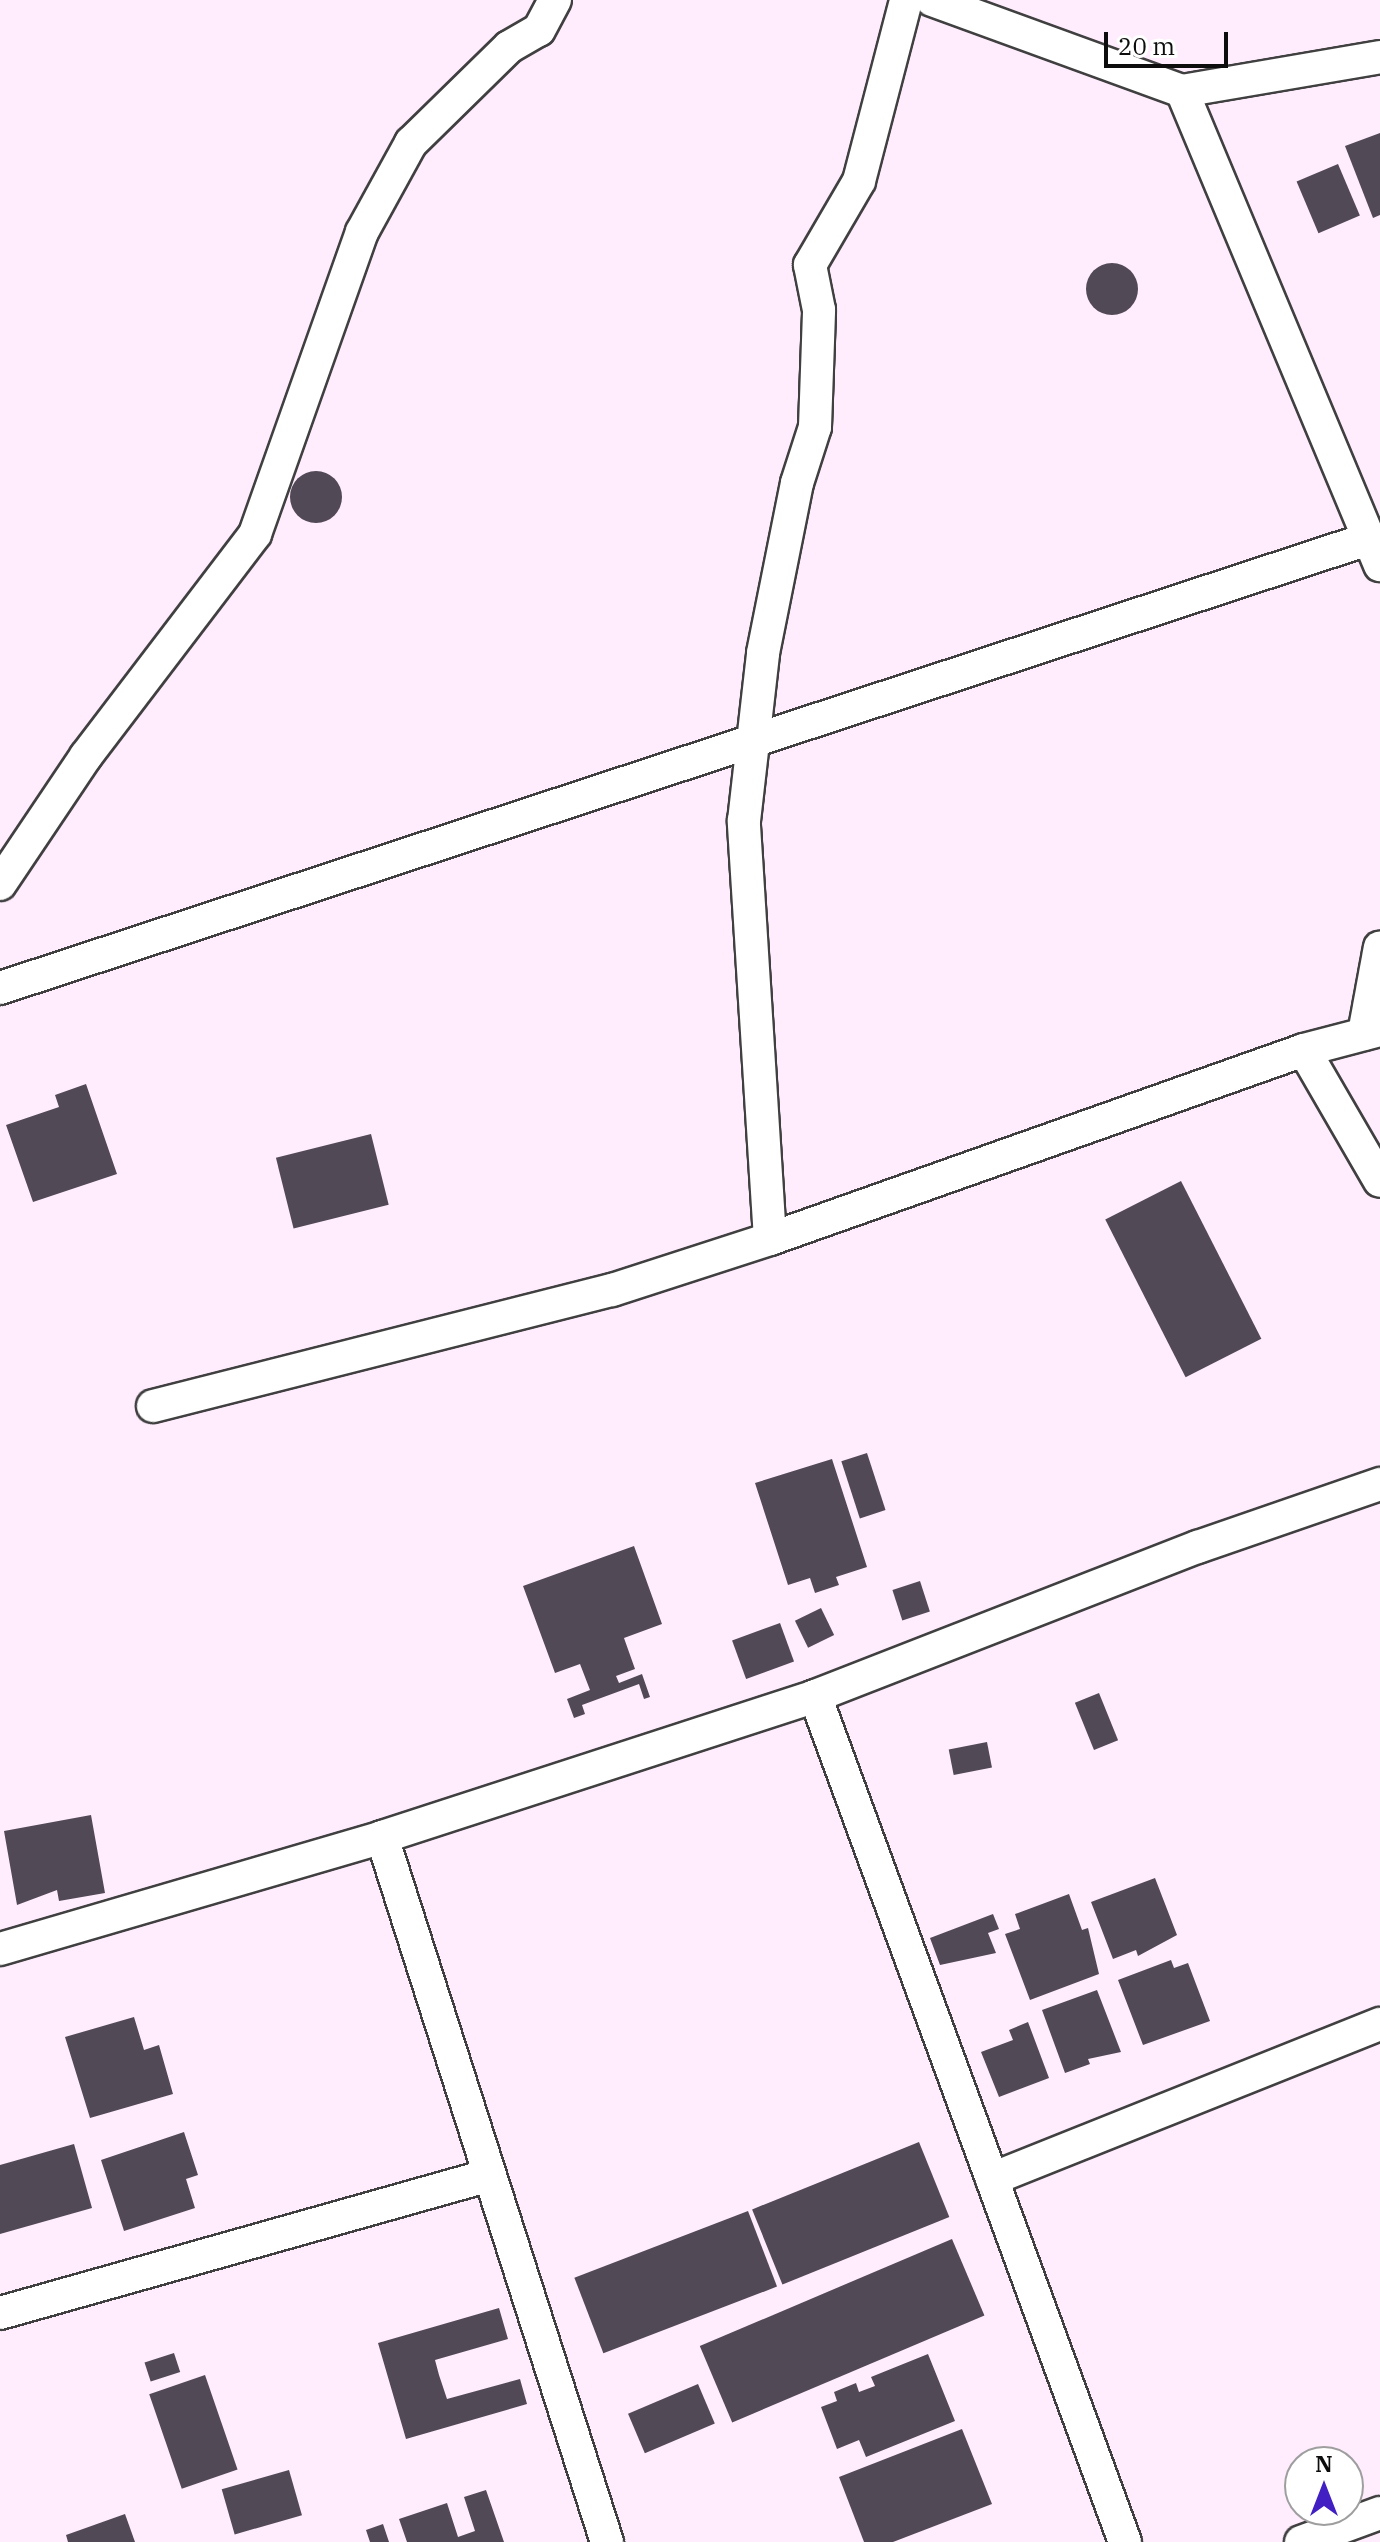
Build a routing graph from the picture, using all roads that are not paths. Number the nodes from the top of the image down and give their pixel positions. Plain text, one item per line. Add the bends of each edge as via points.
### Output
1 (555, 0) edge
2 (906, 0) edge
3 (932, 0) edge
4 (1380, 57) edge
5 (1182, 91) junction
6 (1374, 552) edge
7 (753, 741) junction
8 (0, 884) edge
9 (1380, 947) edge
10 (2, 981) edge
11 (1372, 1032) edge
12 (1304, 1050) junction
13 (1380, 1181) edge
14 (770, 1239) junction
15 (153, 1406) dead end
16 (1380, 1484) edge
17 (815, 1696) junction
18 (382, 1837) junction
19 (0, 1949) edge
20 (1380, 2024) edge
21 (490, 2175) junction
22 (992, 2179) junction
23 (0, 2313) edge
24 (1380, 2513) edge
25 (607, 2542) edge
26 (1125, 2542) edge
27 (1301, 2542) edge

1 - 8 street via 539,30 509,47 411,143 362,232 255,534 86,756
2 - 7 street via 859,181 810,265 819,310 815,427 797,483 766,638
3 - 5 street
4 - 5 street
5 - 6 street
6 - 7 street
7 - 10 street
7 - 14 street via 744,821
9 - 11 street
11 - 12 street
12 - 13 street
12 - 14 street
14 - 15 street via 612,1290
16 - 17 street via 1198,1547
17 - 18 street
17 - 22 street
18 - 19 street
18 - 21 street
20 - 22 street
21 - 23 street
21 - 25 street
22 - 26 street
24 - 27 street

